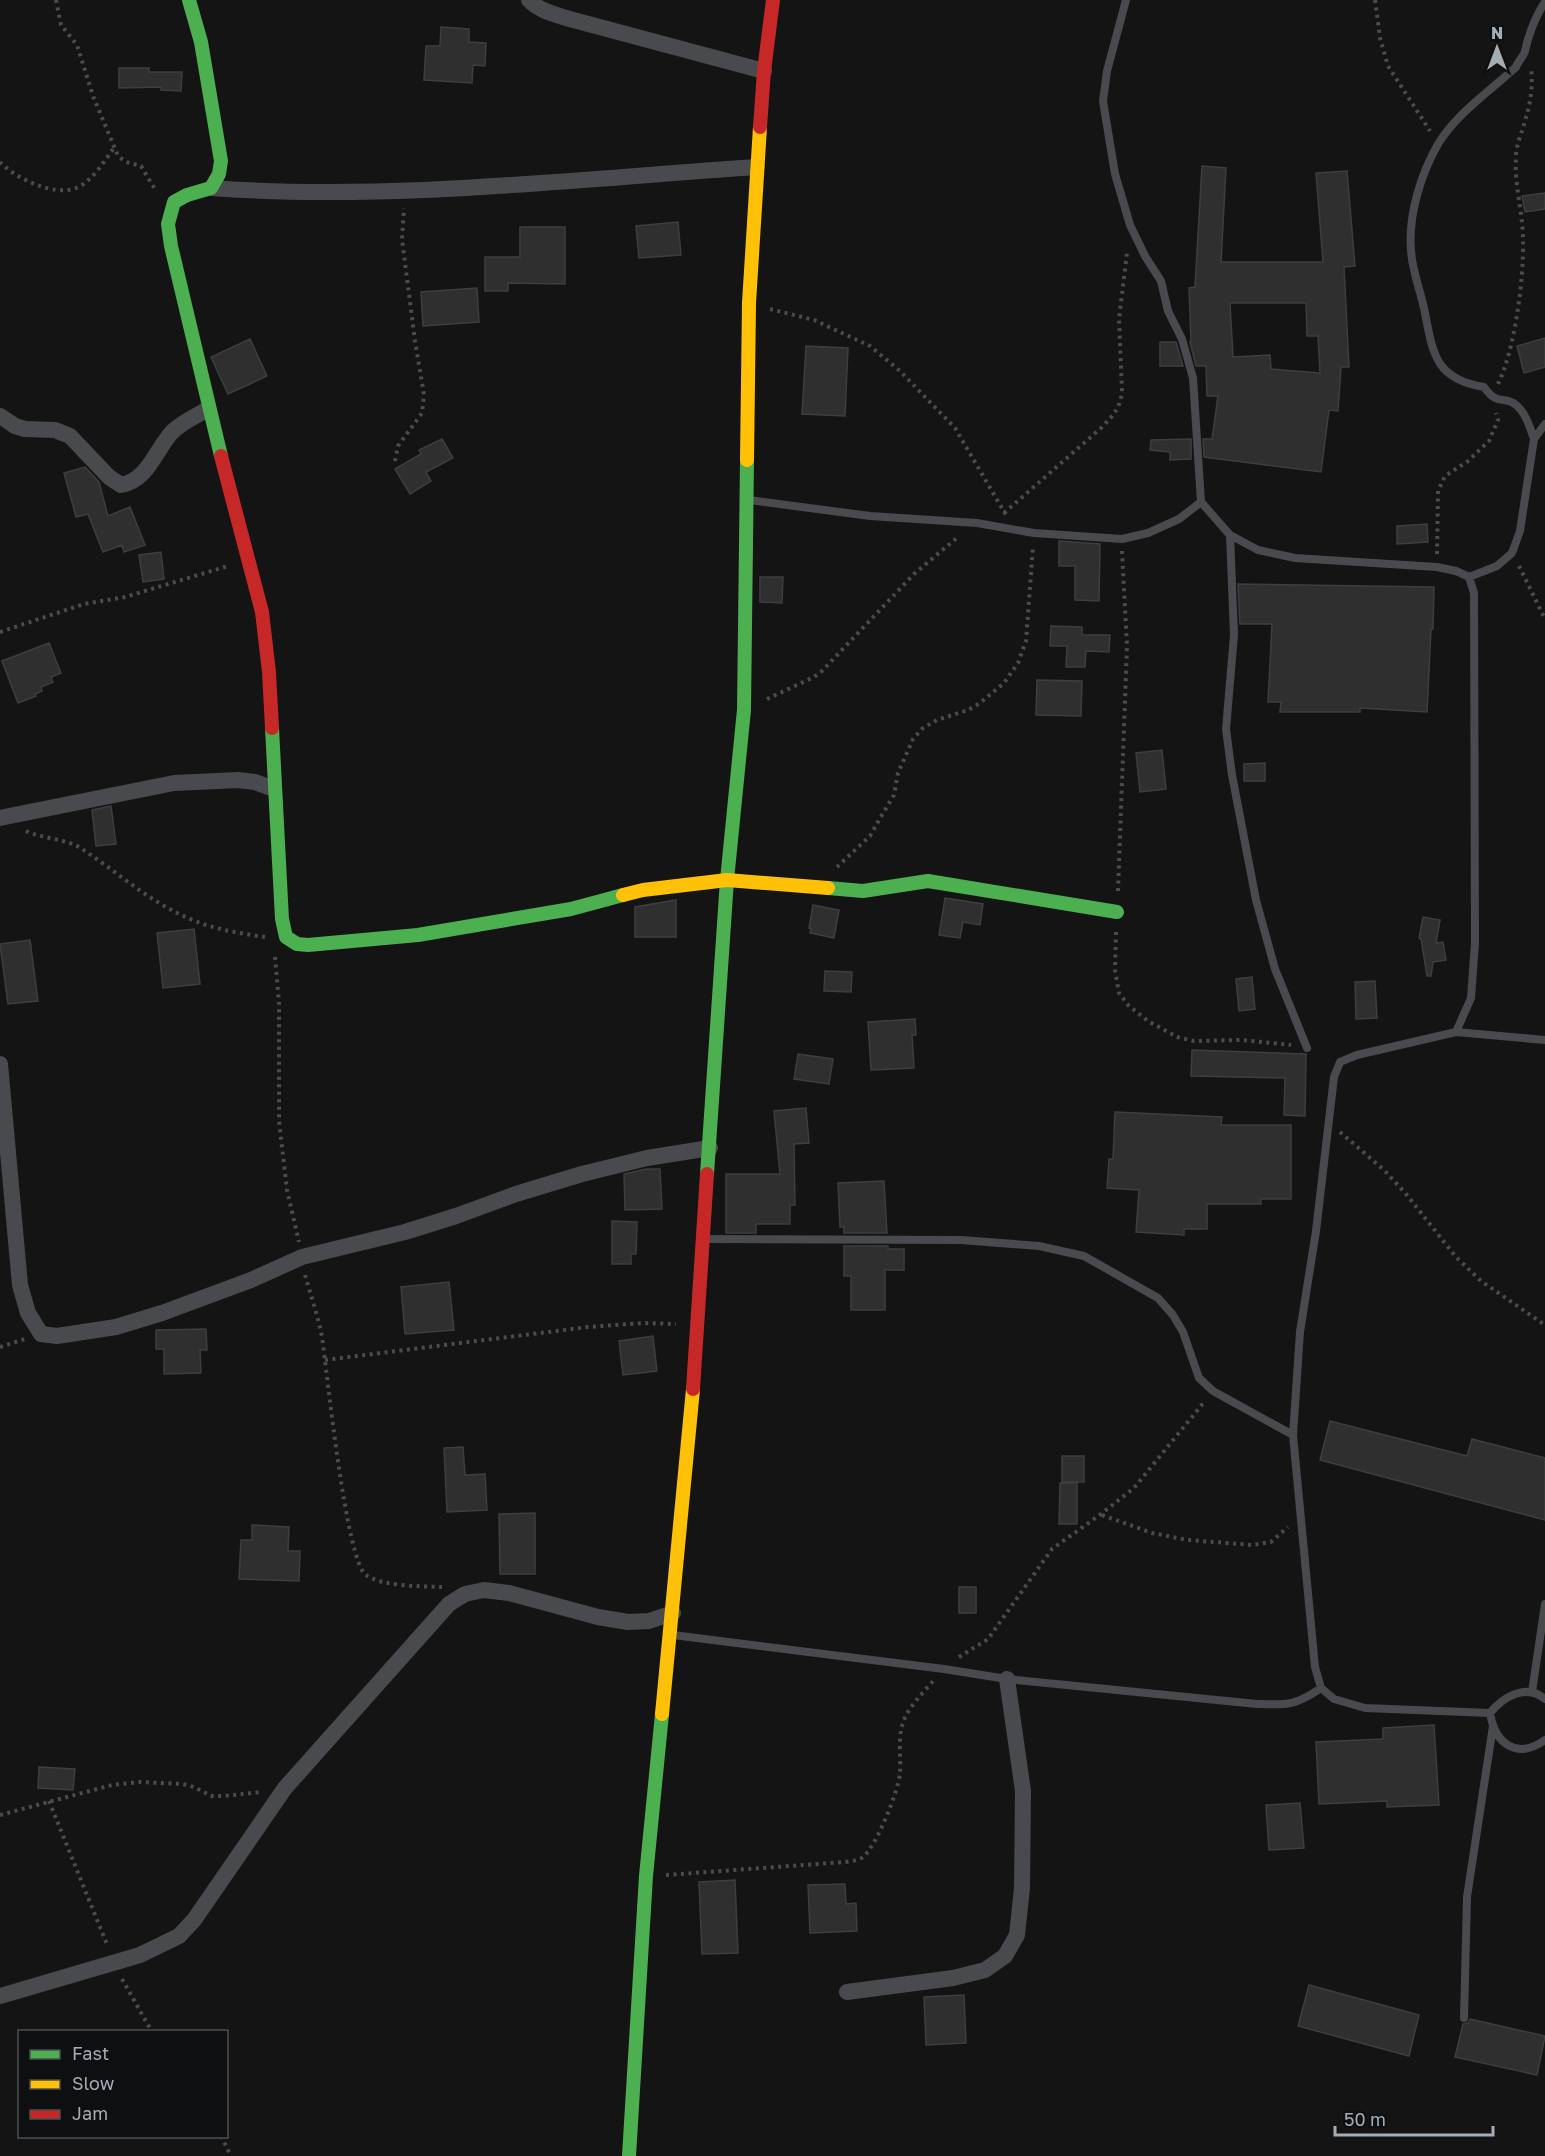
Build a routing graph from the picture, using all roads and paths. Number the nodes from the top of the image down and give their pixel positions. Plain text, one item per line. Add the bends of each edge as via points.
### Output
1 (56, 0) edge
2 (189, 0) edge
3 (529, 0) edge
4 (773, 0) edge
5 (1126, 0) edge
6 (1375, 0) edge
7 (1545, 2) edge
8 (1526, 43) junction
9 (764, 71) junction
10 (1438, 145) junction
11 (114, 148) junction
12 (221, 160) junction
13 (0, 162) edge
14 (757, 167) junction
15 (211, 188) junction
16 (244, 190) junction
17 (405, 192) junction
18 (174, 202) junction
19 (1130, 225) junction
20 (749, 303) junction
21 (1491, 398) junction
22 (208, 409) junction
23 (0, 416) edge
24 (1545, 424) edge
25 (1534, 439) junction
26 (395, 460) dead end
27 (748, 500) junction
28 (1201, 502) junction
29 (1004, 513) junction
30 (977, 523) junction
31 (1017, 530) junction
32 (1034, 533) junction
33 (1230, 536) junction
34 (1122, 539) junction
35 (1512, 553) junction
36 (249, 561) junction
37 (1437, 567) junction
38 (1469, 577) junction
39 (1545, 619) edge
40 (0, 632) edge
41 (744, 710) junction
42 (274, 789) junction
43 (0, 818) edge
44 (18, 827) dead end
45 (727, 880) junction
46 (814, 887) junction
47 (1117, 912) junction
48 (280, 938) junction
49 (1456, 1032) junction
50 (1545, 1040) edge
51 (1307, 1048) joint
52 (0, 1064) edge
53 (1329, 1122) junction
54 (710, 1148) junction
55 (701, 1239) junction
56 (302, 1257) junction
57 (698, 1325) junction
58 (1545, 1325) edge
59 (325, 1360) junction
60 (1213, 1391) junction
61 (1293, 1435) junction
62 (1101, 1514) junction
63 (1300, 1516) junction
64 (453, 1588) dead end
65 (1545, 1604) edge
66 (673, 1613) junction
67 (669, 1635) junction
68 (944, 1669) junction
69 (1006, 1679) junction
70 (1321, 1688) junction
71 (1532, 1692) junction
72 (1545, 1699) edge
73 (1490, 1713) junction
74 (1492, 1726) junction
75 (1545, 1740) edge
76 (285, 1788) junction
77 (49, 1801) junction
78 (0, 1815) edge
79 (646, 1876) junction
80 (113, 1964) junction
81 (847, 1992) dead end
82 (0, 1996) edge
83 (1464, 2018) dead end
84 (151, 2030) edge
85 (222, 2138) edge
86 (231, 2156) edge
87 (629, 2156) edge

1 - 11 path via 61,25 77,45
2 - 12 street via 201,42
3 - 9 street via 566,18
4 - 9 street
5 - 19 lane via 1103,101 1115,174
6 - 10 path via 1388,66
7 - 8 lane
8 - 10 lane via 1516,67 1468,106
8 - 21 path via 1532,72 1530,101 1515,155 1524,239 1519,298 1503,374
9 - 14 street
10 - 21 lane via 1413,211 1410,249 1416,283 1427,333 1443,368 1454,379 1484,387
11 - 13 path via 89,179 76,188 57,191 31,183
11 - 18 path via 126,162 141,166 154,189
12 - 15 street
12 - 16 street
14 - 17 street
14 - 20 street
15 - 16 street
15 - 18 street
16 - 17 street
17 - 26 path via 402,239 424,395 422,413 398,446
18 - 22 street via 168,224 171,246
19 - 28 lane via 1161,281 1168,311 1194,378
19 - 29 path via 1119,319 1122,392 1115,415
20 - 27 street
20 - 29 path via 814,320 870,346 955,428
21 - 25 lane via 1516,404
21 - 37 path via 1498,420 1489,441 1445,476 1438,491
22 - 23 street via 173,431 141,477 121,485 70,436 55,429 25,429
22 - 36 street
24 - 25 lane
25 - 35 lane via 1520,531
27 - 30 lane via 870,516
27 - 41 street
28 - 33 lane
28 - 34 lane via 1179,519
29 - 31 path
30 - 31 lane
30 - 41 path via 914,574 822,671
31 - 32 lane
32 - 34 lane
32 - 46 path via 1026,641 1018,663 1004,683 980,703 923,728 905,754 894,795 870,836
33 - 37 lane via 1258,550 1296,558
33 - 51 lane via 1234,635 1226,729 1232,775 1256,900 1272,957
34 - 47 path via 1127,645
35 - 38 lane via 1497,566
35 - 39 path
36 - 40 path via 143,593 84,604
36 - 42 street via 262,612 270,672
37 - 38 lane
38 - 49 lane via 1474,593 1476,943 1471,998
41 - 45 street
42 - 43 street via 238,780 174,783
42 - 48 street
44 - 48 path via 68,841 188,918 229,932
45 - 46 street
45 - 48 street via 643,890 571,909 418,935 308,945
45 - 54 street
46 - 47 street via 863,891 928,881
47 - 51 path via 1119,993 1148,1021 1177,1037 1194,1041 1242,1040
48 - 56 path via 279,1121 287,1190
49 - 50 lane
49 - 53 lane via 1357,1054 1340,1062
52 - 56 street via 20,1285 28,1313 41,1334 80,1334 125,1324 251,1280
53 - 58 path via 1384,1170 1456,1257 1481,1281
53 - 61 lane via 1300,1332
54 - 55 street
54 - 56 street via 582,1174 405,1232
55 - 57 street
55 - 60 lane via 961,1240 1039,1246 1084,1256 1158,1298 1183,1332 1199,1377
56 - 59 path
57 - 59 path via 588,1327
57 - 66 street
59 - 64 path via 343,1488 359,1566 364,1574 377,1579
60 - 61 lane
60 - 62 path via 1134,1488
61 - 63 lane
62 - 63 path via 1152,1533 1252,1545 1271,1542
62 - 68 path via 1052,1549 988,1639
63 - 70 lane via 1315,1667
65 - 71 lane
66 - 67 street
66 - 76 street via 649,1621 628,1622 509,1593 484,1590 465,1594 430,1623
67 - 68 lane
67 - 79 street
68 - 69 lane
68 - 79 path via 902,1726 897,1789 882,1826 861,1859
69 - 70 lane via 1288,1705
69 - 81 street via 1023,1791 1022,1888 1017,1935 1005,1956 985,1970
70 - 73 lane via 1334,1699 1365,1708
71 - 72 lane
71 - 73 lane via 1510,1696
73 - 74 lane
74 - 75 lane via 1498,1738 1516,1748
74 - 83 lane via 1467,1897
76 - 77 path via 211,1796 183,1784 139,1782
76 - 80 street via 179,1936
77 - 78 path
77 - 80 path
79 - 87 street
80 - 82 street
80 - 84 path
85 - 86 path

